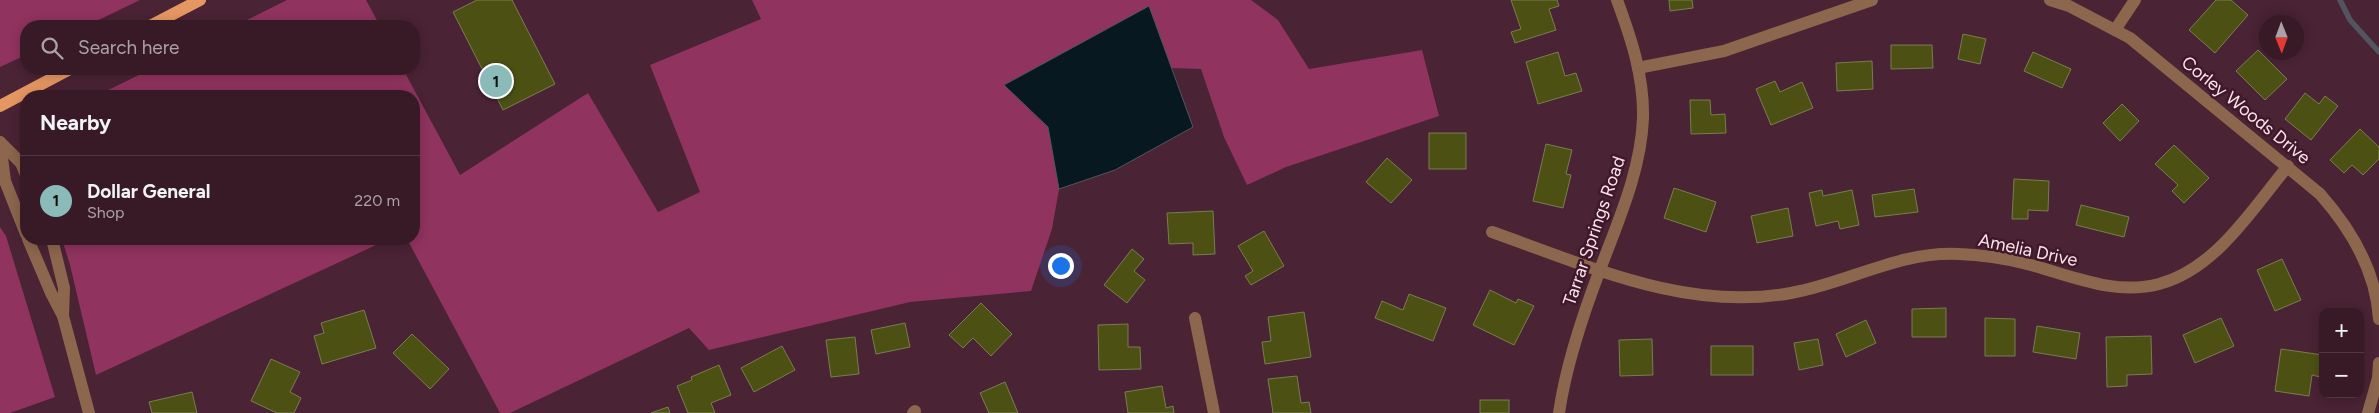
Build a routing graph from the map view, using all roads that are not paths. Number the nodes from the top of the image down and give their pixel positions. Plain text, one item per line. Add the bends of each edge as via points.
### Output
1 (200, 0) edge
2 (1617, 0) edge
3 (1872, 0) edge
4 (2050, 0) edge
5 (2135, 0) edge
6 (162, 20) edge
7 (2115, 30) junction
8 (1638, 68) junction
9 (59, 75) edge
10 (30, 90) edge
11 (20, 95) edge
12 (0, 106) edge
13 (0, 142) edge
14 (20, 162) edge
15 (2288, 166) junction
16 (20, 219) edge
17 (1492, 232) dead end
18 (31, 245) edge
19 (53, 245) edge
20 (1600, 270) junction
21 (2377, 291) edge
22 (63, 316) junction
23 (1195, 318) dead end
24 (2379, 319) edge
25 (2379, 363) edge
26 (89, 413) edge
27 (1214, 413) edge
28 (1559, 413) edge
29 (2368, 413) edge

1 - 6 main road
2 - 8 street, Tarrar Springs Road
3 - 8 street via 1724,51
4 - 7 street, Corley Woods Drive via 2069,6
5 - 7 street
7 - 15 street, Corley Woods Drive via 2130,38
8 - 20 street, Tarrar Springs Road via 1643,119 1639,153 1631,186
9 - 10 main road
11 - 12 main road
13 - 14 street
13 - 16 street via 5,181
15 - 20 street, Amelia Drive via 2204,261 2175,278 2142,287 2108,287 2025,263 1957,254 1906,258 1824,285 1757,297 1688,294 1655,288
15 - 21 street, Corley Woods Drive via 2342,219
17 - 20 street, Amelia Drive
18 - 22 street
19 - 22 street via 64,288
20 - 28 street, Tarrar Springs Road via 1571,356
21 - 24 street, Corley Woods Drive
22 - 26 street
23 - 27 street
25 - 29 street

